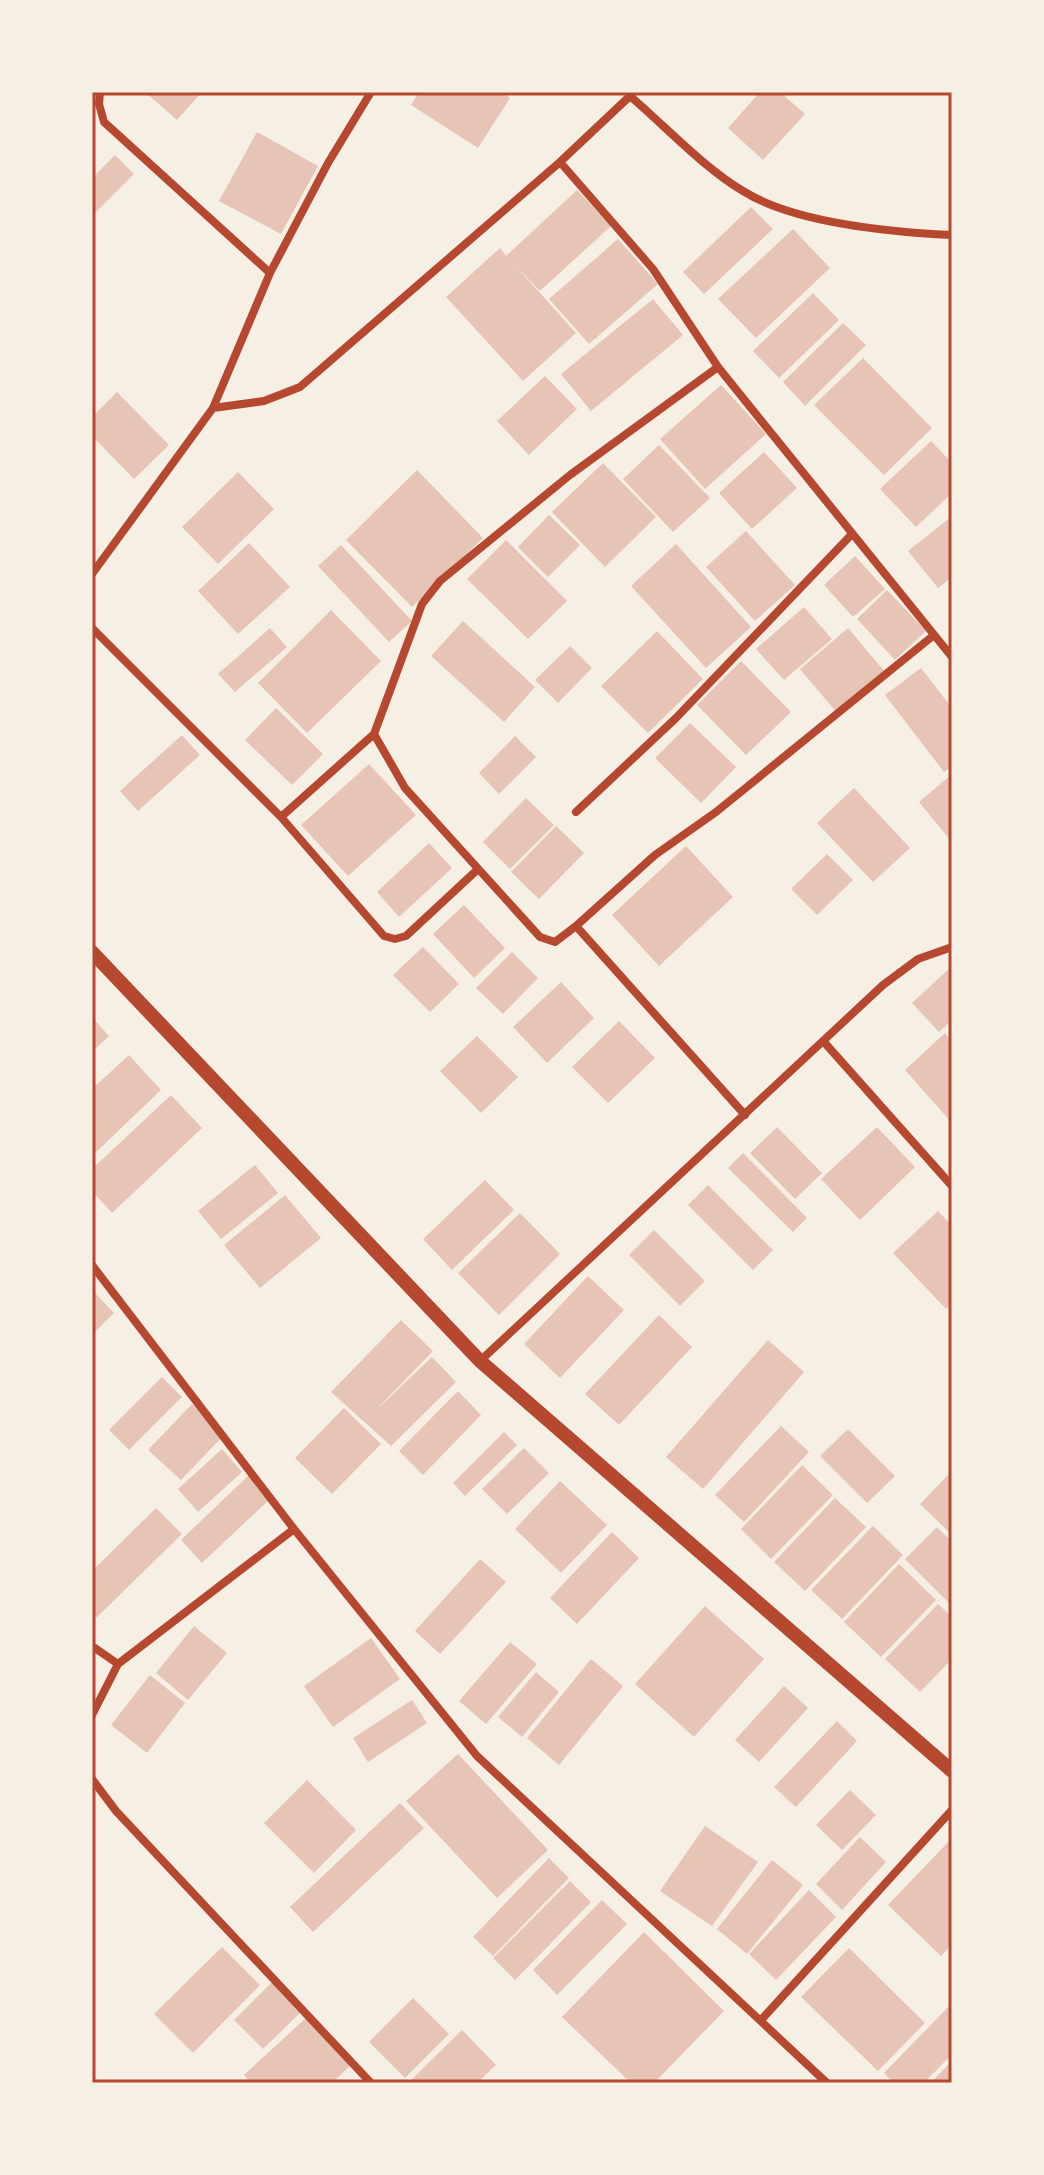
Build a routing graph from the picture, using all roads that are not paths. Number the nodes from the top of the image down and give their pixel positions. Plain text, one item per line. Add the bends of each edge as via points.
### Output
1 (100, 92) edge
2 (371, 92) edge
3 (627, 94) edge
4 (560, 162) junction
5 (952, 235) edge
6 (270, 273) junction
7 (718, 367) junction
8 (213, 408) junction
9 (852, 534) junction
10 (93, 571) edge
11 (92, 628) edge
12 (934, 635) junction
13 (952, 657) edge
14 (374, 734) junction
15 (576, 812) dead end
16 (281, 817) junction
17 (477, 870) junction
18 (576, 926) junction
19 (952, 947) edge
20 (92, 952) edge
21 (824, 1042) junction
22 (745, 1115) junction
23 (952, 1186) edge
24 (92, 1265) edge
25 (480, 1361) junction
26 (294, 1529) junction
27 (92, 1646) edge
28 (118, 1664) junction
29 (92, 1715) edge
30 (952, 1771) edge
31 (92, 1779) edge
32 (952, 1810) edge
33 (762, 2019) junction
34 (371, 2083) edge
35 (827, 2083) edge

1 - 6 street via 104,122
2 - 6 street
3 - 4 street
3 - 5 street via 740,190 766,204 857,225
4 - 7 street via 653,269
4 - 8 street via 300,387 264,401
6 - 8 street
7 - 9 street
7 - 14 street via 570,475 440,581 422,604
8 - 10 street
9 - 12 street
9 - 15 street via 676,718
11 - 16 street
12 - 13 street
12 - 18 street via 690,833 655,855
14 - 16 street
14 - 17 street via 405,788
16 - 17 street via 384,936 395,939 406,936
17 - 18 street via 540,937 555,942
18 - 22 street
19 - 21 street via 918,959
20 - 25 street
21 - 22 street
21 - 23 street
22 - 25 street
24 - 26 street
25 - 30 street
26 - 28 street
26 - 33 street via 477,1756
27 - 28 street
28 - 29 street
31 - 34 street
32 - 33 street
33 - 35 street

